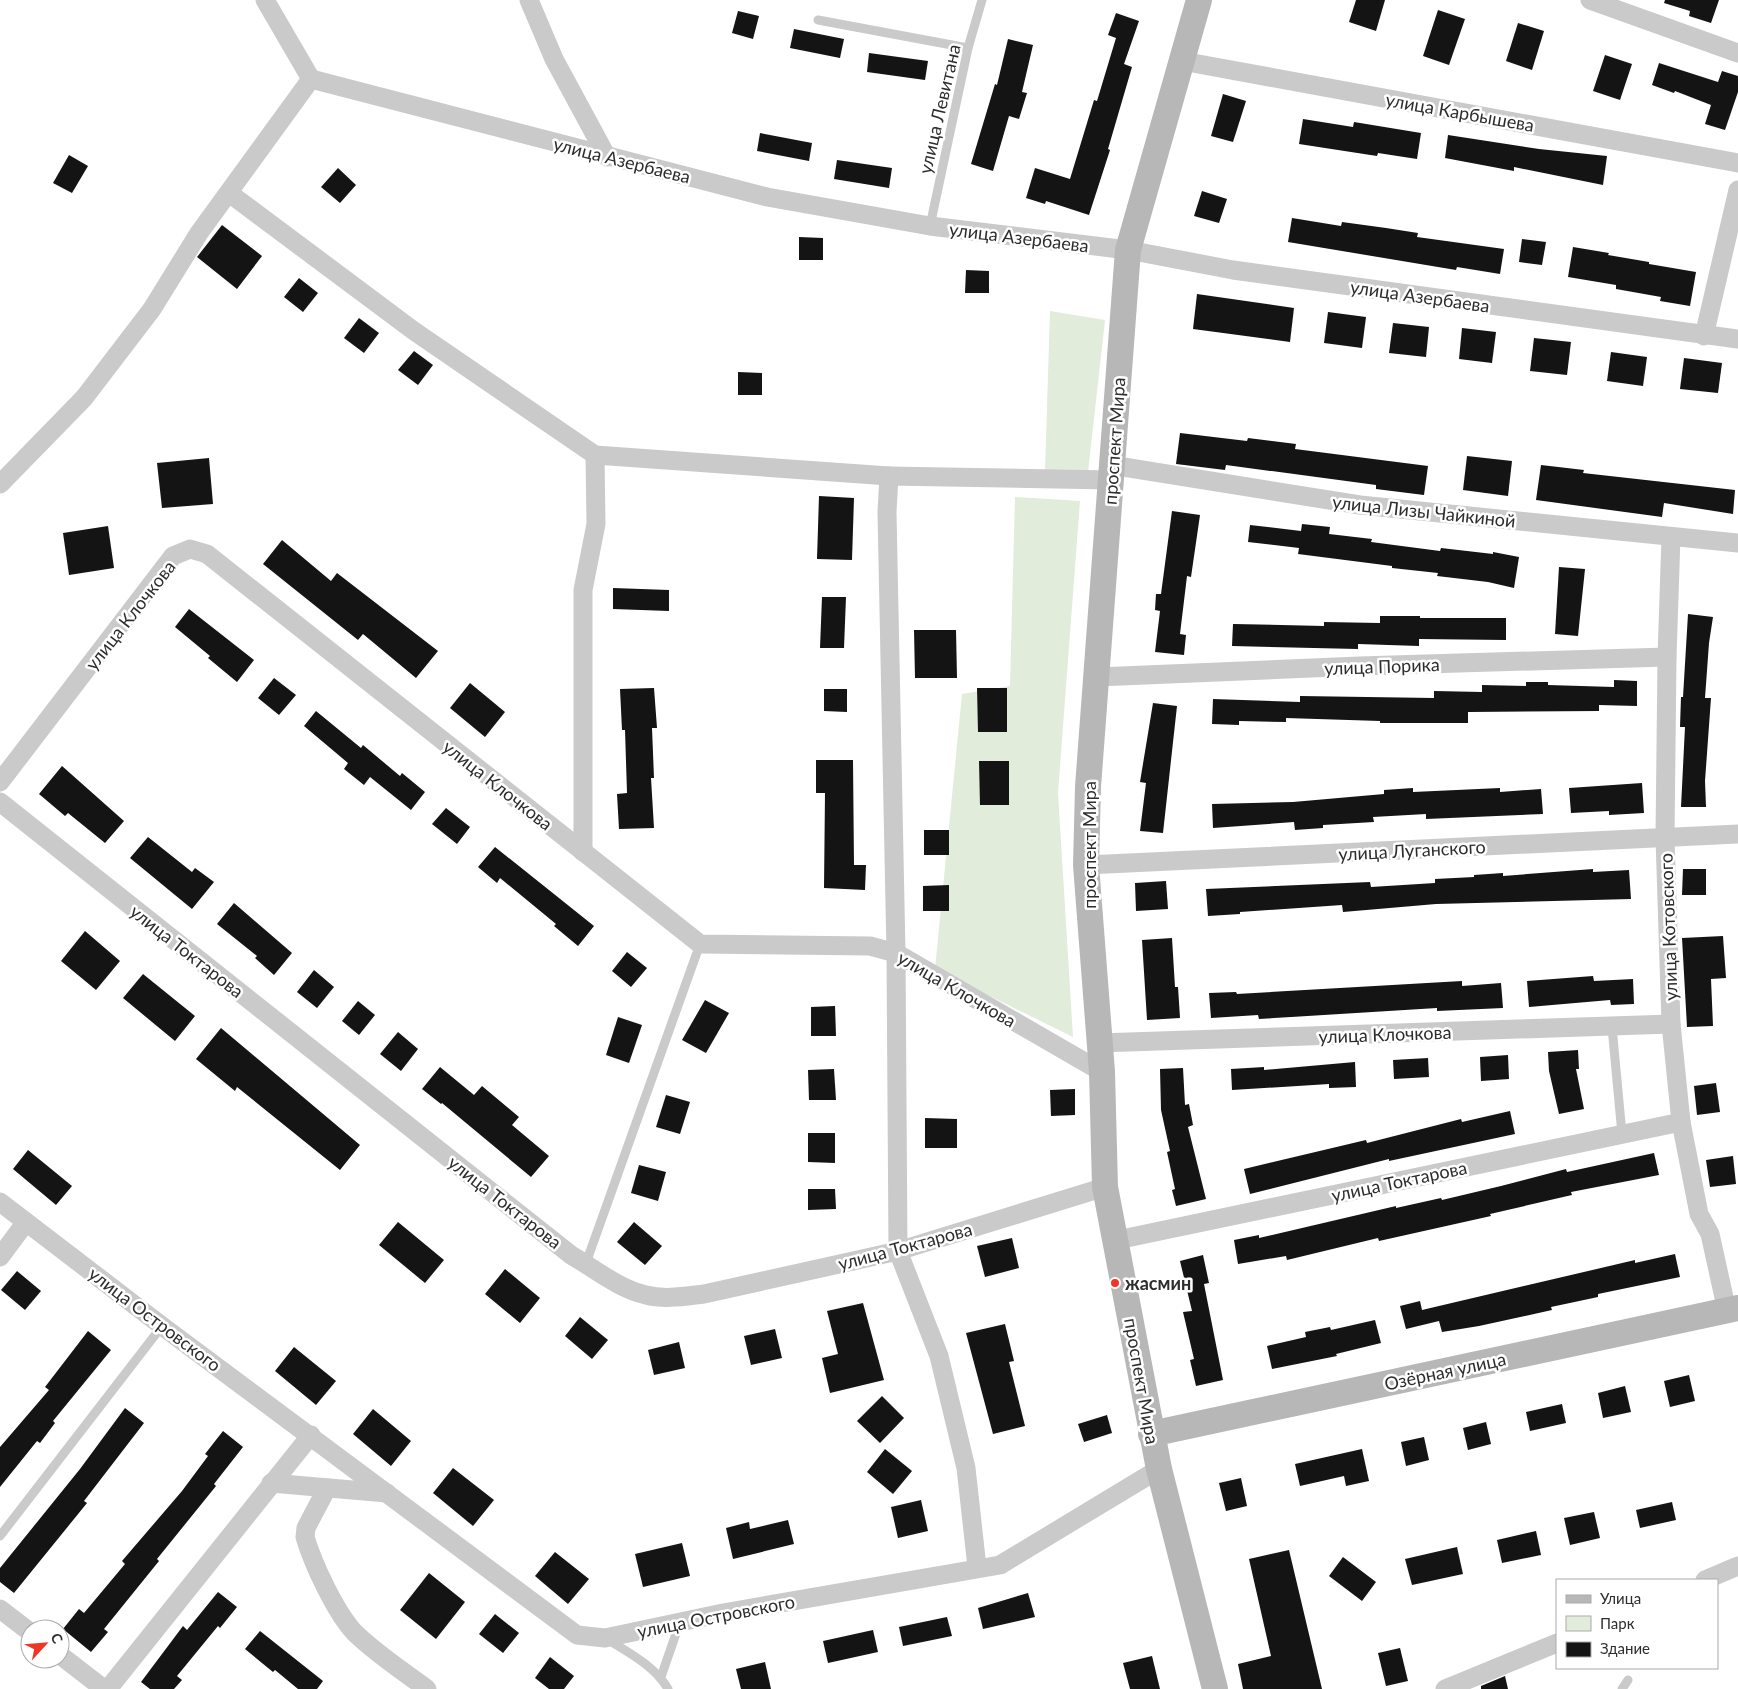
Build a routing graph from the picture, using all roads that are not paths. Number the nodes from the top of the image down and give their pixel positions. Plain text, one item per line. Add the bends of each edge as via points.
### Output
1 (266, 0) edge
2 (529, 0) edge
3 (982, 0) edge
4 (1199, 0) edge
5 (1590, 0) edge
6 (818, 20) dead end
7 (968, 48) junction
8 (1738, 53) edge
9 (1182, 61) junction
10 (311, 80) junction
11 (607, 157) junction
12 (1738, 163) edge
13 (1738, 190) edge
14 (229, 193) junction
15 (930, 226) junction
16 (1128, 250) junction
17 (1704, 336) junction
18 (1738, 339) edge
19 (595, 455) junction
20 (1111, 472) junction
21 (889, 476) junction
22 (0, 484) edge
23 (1672, 537) junction
24 (1738, 543) edge
25 (1667, 657) junction
26 (1097, 677) junction
27 (0, 782) edge
28 (0, 802) edge
29 (1738, 834) edge
30 (1665, 838) junction
31 (583, 852) junction
32 (1086, 865) junction
33 (700, 944) junction
34 (896, 953) junction
35 (1671, 1024) junction
36 (1612, 1027) junction
37 (1098, 1043) junction
38 (1102, 1072) junction
39 (1682, 1122) junction
40 (1622, 1134) junction
41 (1105, 1187) junction
42 (0, 1202) edge
43 (26, 1222) junction
44 (1116, 1240) junction
45 (898, 1251) junction
46 (0, 1257) edge
47 (586, 1263) junction
48 (1732, 1309) edge
49 (162, 1326) junction
50 (1151, 1434) junction
51 (311, 1435) junction
52 (1159, 1468) junction
53 (270, 1484) junction
54 (327, 1488) junction
55 (387, 1493) junction
56 (0, 1536) edge
57 (1738, 1566) edge
58 (977, 1567) junction
59 (1707, 1579) edge
60 (0, 1608) edge
61 (680, 1622) junction
62 (20, 1624) edge
63 (605, 1638) junction
64 (1556, 1643) edge
65 (70, 1662) edge
66 (661, 1677) junction
67 (1628, 1680) dead end
68 (106, 1689) edge
69 (427, 1689) edge
70 (668, 1689) edge
71 (1215, 1689) edge
72 (1445, 1689) edge
73 (1622, 1689) edge

1 - 10 street
2 - 11 street via 554,60
3 - 7 lane, улица Левитана
4 - 9 main road, проспект Мира
5 - 8 street
6 - 7 lane
7 - 15 lane, улица Левитана
9 - 12 street, улица Карбышева
9 - 16 main road, проспект Мира
10 - 11 street, улица Азербаева
10 - 14 street
11 - 15 street, улица Азербаева via 768,197
13 - 17 street
14 - 19 street via 414,331
14 - 22 street via 152,309 84,398
15 - 16 street, улица Азербаева
16 - 17 street, улица Азербаева via 1233,270
16 - 20 main road, проспект Мира
17 - 18 street, улица Азербаева
19 - 21 street, улица Лизы Чайкиной
19 - 31 street via 596,524 583,590
20 - 21 street, улица Лизы Чайкиной
20 - 23 street, улица Лизы Чайкиной via 1360,506
20 - 26 main road, проспект Мира
21 - 34 street via 887,512
23 - 24 street, улица Лизы Чайкиной
23 - 25 street, улица Котовского
25 - 26 street, улица Порика
25 - 30 street, улица Котовского
26 - 32 main road, проспект Мира via 1088,787
27 - 31 street, улица Клочкова via 173,556 190,549 207,554
28 - 47 street, улица Токтарова via 571,1255
29 - 30 street, улица Луганского
30 - 32 street, улица Луганского
30 - 35 street, улица Котовского
31 - 33 street, улица Клочкова
32 - 37 main road, проспект Мира
33 - 34 street, улица Клочкова via 870,946
33 - 47 lane
34 - 38 street, улица Клочкова
34 - 45 street
35 - 36 street, улица Клочкова
35 - 39 street, улица Котовского
36 - 37 street, улица Клочкова
36 - 40 lane
37 - 38 main road, проспект Мира
38 - 41 main road, проспект Мира
39 - 40 street, улица Токтарова
39 - 48 street, улица Котовского via 1698,1214 1710,1234
40 - 44 street, улица Токтарова
41 - 44 main road, проспект Мира
41 - 45 street, улица Токтарова
42 - 43 street, улица Островского
43 - 46 street
43 - 49 street, улица Островского
44 - 50 main road, проспект Мира
45 - 47 street, улица Токтарова via 753,1284 676,1297 647,1296 625,1288
45 - 58 street via 939,1356 966,1468
48 - 50 main road, Озёрная улица
49 - 51 street, улица Островского
49 - 56 lane
50 - 52 main road, проспект Мира
51 - 53 street
51 - 55 street, улица Островского
52 - 58 street, улица Островского via 1000,1565
52 - 71 main road, проспект Мира
53 - 54 street
53 - 68 street
54 - 55 street
54 - 69 street via 306,1528 305,1537 334,1602 356,1634
55 - 63 street, улица Островского via 577,1635
57 - 59 street
58 - 61 street, улица Островского
60 - 62 street
61 - 63 street, улица Островского
61 - 66 lane
63 - 66 lane
64 - 72 street
65 - 68 street
66 - 70 lane
67 - 73 lane

